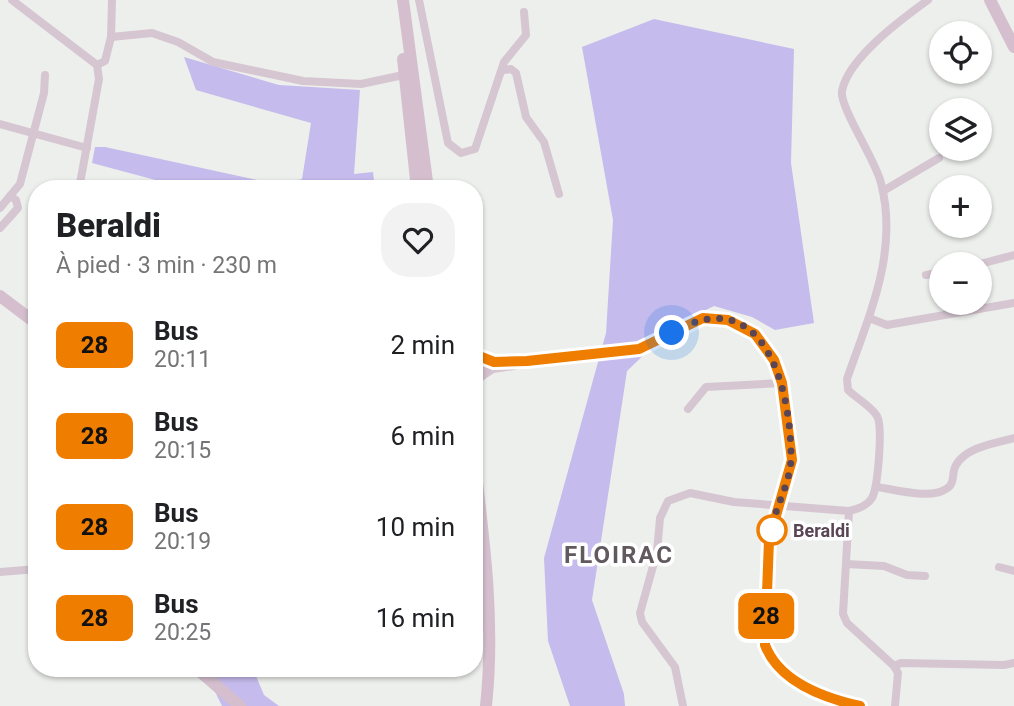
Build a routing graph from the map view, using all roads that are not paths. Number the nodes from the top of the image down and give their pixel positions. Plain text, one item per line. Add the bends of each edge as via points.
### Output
1 (12, 0) edge
2 (112, 0) edge
3 (396, 0) edge
4 (403, 0) edge
5 (419, 0) edge
6 (928, 0) edge
7 (990, 0) edge
8 (524, 12) dead end
9 (111, 37) junction
10 (1014, 47) edge
11 (97, 65) junction
12 (503, 70) junction
13 (409, 74) junction
14 (45, 75) dead end
15 (0, 124) edge
16 (34, 134) junction
17 (87, 148) junction
18 (934, 161) edge
19 (81, 180) edge
20 (415, 180) edge
21 (427, 180) edge
22 (883, 191) junction
23 (559, 194) dead end
24 (10, 196) junction
25 (0, 208) edge
26 (0, 228) edge
27 (1014, 255) edge
28 (992, 261) edge
29 (926, 275) dead end
30 (929, 275) edge
31 (0, 296) edge
32 (1013, 304) edge
33 (992, 307) edge
34 (942, 315) edge
35 (1014, 315) edge
36 (28, 318) edge
37 (869, 318) junction
38 (483, 358) edge
39 (527, 361) junction
40 (483, 377) edge
41 (782, 383) junction
42 (688, 409) dead end
43 (1014, 438) edge
44 (876, 487) junction
45 (779, 504) junction
46 (849, 512) junction
47 (483, 547) edge
48 (846, 564) junction
49 (999, 567) dead end
50 (28, 570) edge
51 (1014, 571) edge
52 (0, 572) edge
53 (925, 576) dead end
54 (1014, 663) edge
55 (894, 666) junction
56 (206, 677) edge
57 (481, 677) edge
58 (240, 706) edge
59 (480, 706) edge
60 (486, 706) edge
61 (683, 706) edge
62 (859, 706) edge
63 (895, 706) edge

1 - 11 street
2 - 9 street
3 - 13 street
4 - 13 street
5 - 12 street via 448,143 455,150 469,153 475,149
6 - 22 street via 888,30 845,80 841,94
7 - 10 street
8 - 12 street via 526,35 508,56
9 - 11 street via 105,61
9 - 13 street via 152,33 178,41 213,62 303,80 361,84
11 - 17 street via 99,79
12 - 23 street via 516,73 526,117 544,142
13 - 20 street
13 - 21 street
14 - 16 street
15 - 16 street
16 - 17 street
16 - 24 street via 20,184
17 - 19 street
18 - 22 street
22 - 37 street via 886,256
24 - 25 street
24 - 26 street via 18,208
27 - 28 street
29 - 30 street
31 - 36 street
32 - 33 street
32 - 35 street
34 - 37 street via 887,325
37 - 44 street via 848,390 874,411 880,423
38 - 39 street
39 - 40 street via 494,369
39 - 41 street via 639,349 692,321 719,318 755,334 774,360
41 - 42 street via 706,387
41 - 45 street via 792,460
43 - 44 street via 975,449 956,465 946,490
44 - 46 street via 871,500
45 - 46 street
45 - 61 street via 734,502 690,493 676,496 662,509 657,552 640,613 675,667
45 - 62 street via 767,560 764,630 769,657 782,672 819,694
46 - 48 street
47 - 60 street via 490,654
48 - 53 street via 884,566
48 - 55 street via 843,614 847,623
49 - 51 street
50 - 52 street
54 - 55 street
55 - 63 street via 898,673
56 - 58 street
57 - 59 street

